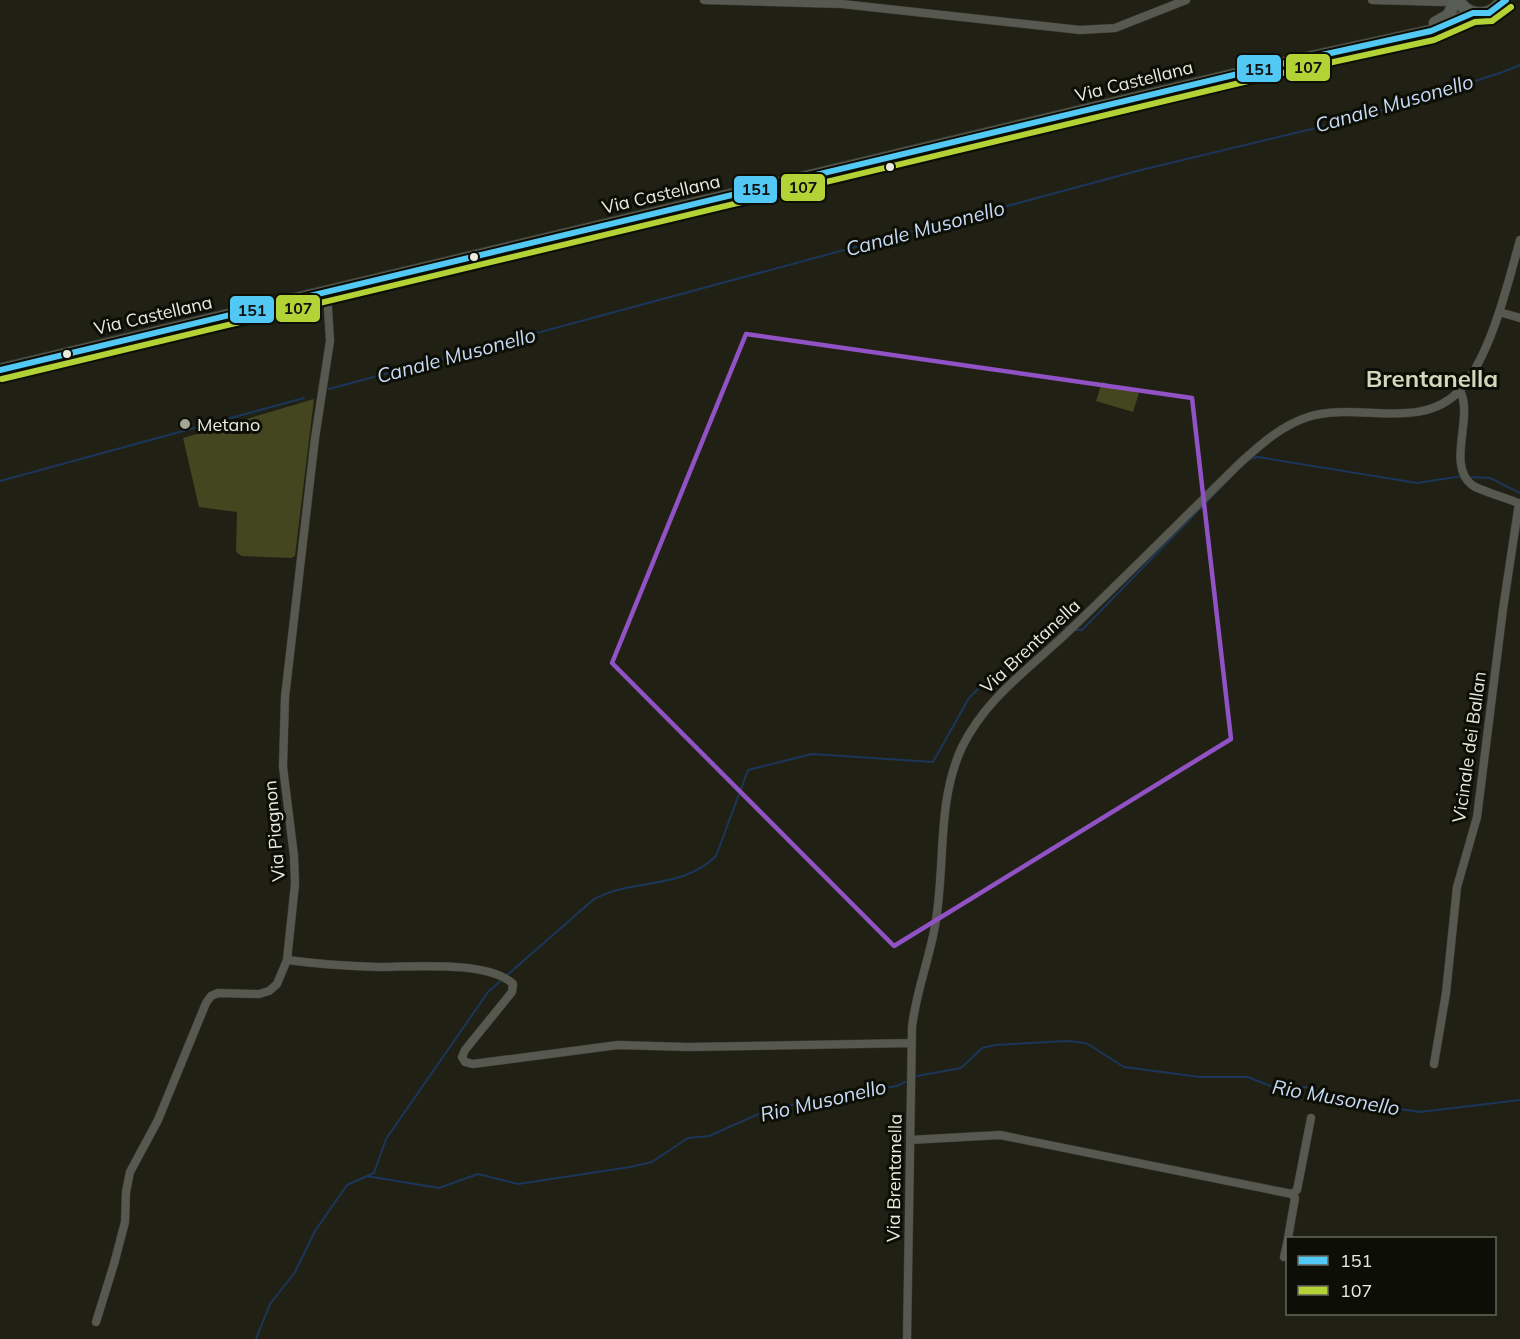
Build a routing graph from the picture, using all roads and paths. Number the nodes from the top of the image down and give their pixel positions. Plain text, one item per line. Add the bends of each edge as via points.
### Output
1 (704, 0) edge
2 (1185, 0) edge
3 (1372, 0) edge
4 (1503, 1) edge
5 (1454, 2) edge
6 (1468, 16) junction
7 (1365, 45) junction
8 (1520, 240) edge
9 (327, 292) junction
10 (1499, 312) junction
11 (1520, 318) edge
12 (0, 370) edge
13 (1460, 391) junction
14 (1519, 503) edge
15 (287, 960) junction
16 (911, 1043) junction
17 (1434, 1064) dead end
18 (1311, 1118) dead end
19 (910, 1140) junction
20 (1292, 1194) junction
21 (1288, 1237) edge
22 (1286, 1248) edge
23 (1284, 1257) dead end
24 (96, 1322) dead end
25 (907, 1339) edge

1 - 2 street via 842,4 1080,30 1114,28
3 - 5 street
4 - 6 main road, Via Castellana via 1489,13
5 - 6 main road
5 - 7 main road, Via Castellana via 1448,16 1438,22
6 - 7 main road, Via Castellana via 1431,32
7 - 9 main road, Via Castellana
8 - 10 street, Via Brentanella
9 - 12 main road, Via Castellana
9 - 15 street, Via Piagnon via 330,341 285,697 283,767 295,884
10 - 11 street
10 - 13 street, Via Brentanella via 1476,367
13 - 14 street, Vicinale dei Ballan via 1464,399 1461,461 1465,477 1472,485
13 - 16 street, Via Brentanella via 1444,403 1422,411 1319,414 1284,429 1240,463 987,707 962,748 948,786 935,925 915,1005
14 - 17 street, Vicinale dei Ballan via 1477,817 1457,887
15 - 16 street via 466,968 506,976 513,984 512,992 462,1057 473,1064 618,1045
15 - 24 street, Via Piagnon via 277,984 269,991 218,993 206,1003 158,1120 130,1172 125,1222
16 - 19 street, Via Brentanella
18 - 20 street via 1297,1190
19 - 20 street via 1000,1135
19 - 25 street, Via Brentanella
20 - 21 street via 1295,1198
22 - 23 street

